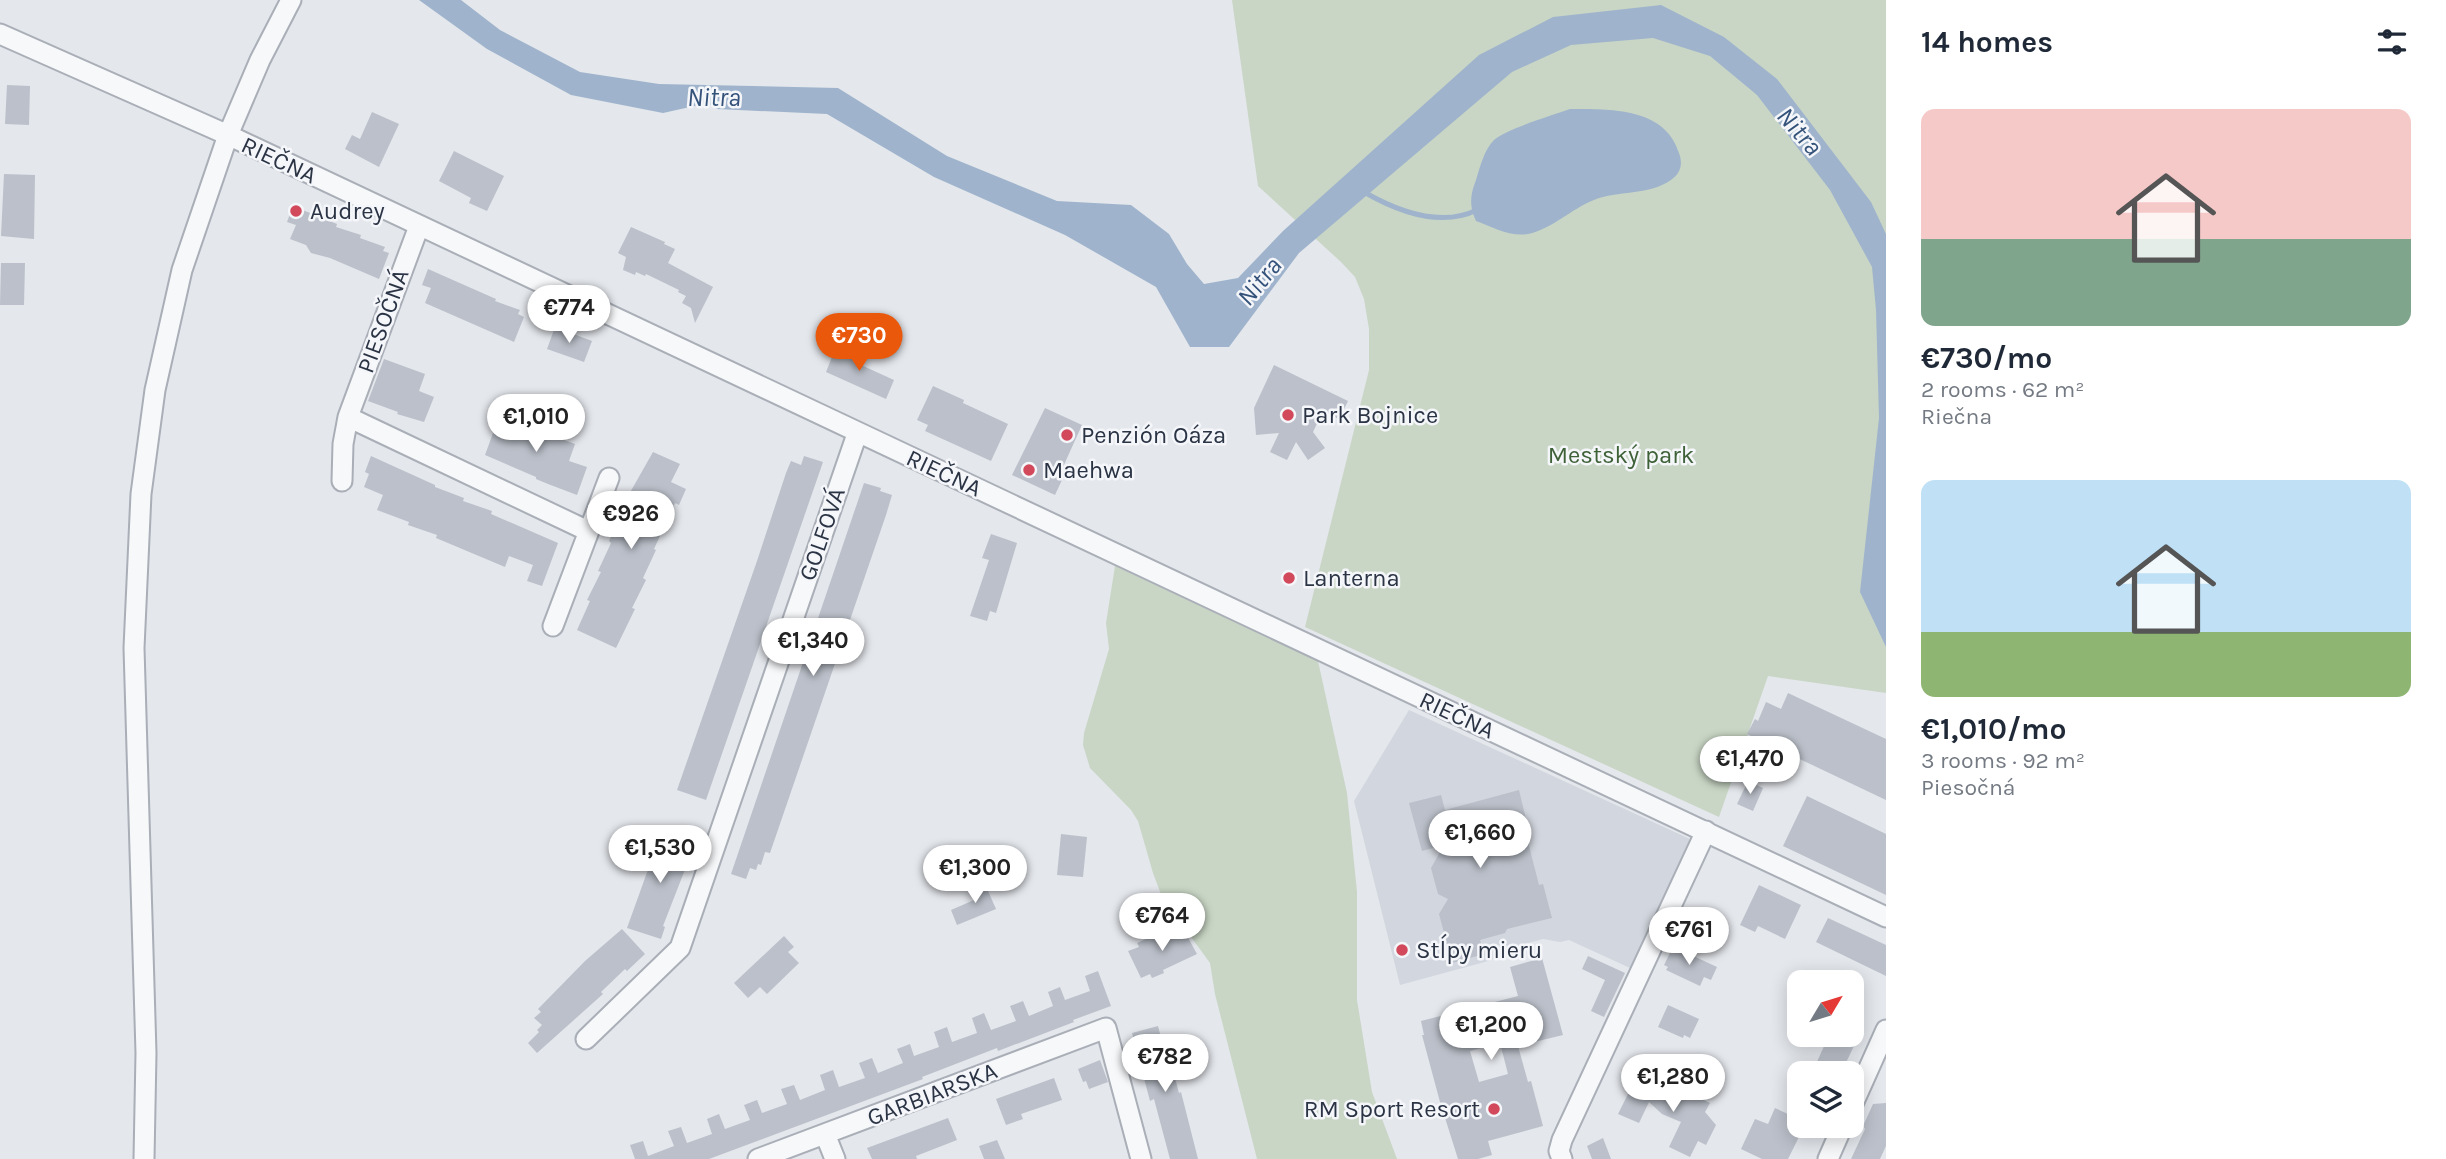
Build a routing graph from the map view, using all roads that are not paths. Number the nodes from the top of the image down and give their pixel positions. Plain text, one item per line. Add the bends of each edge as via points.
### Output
1 (291, 0) edge
2 (0, 34) edge
3 (228, 135) junction
4 (419, 226) junction
5 (348, 417) junction
6 (857, 433) junction
7 (609, 478) dead end
8 (342, 481) dead end
9 (588, 531) junction
10 (553, 626) dead end
11 (1706, 831) junction
12 (1886, 917) edge
13 (1886, 1030) edge
14 (586, 1039) dead end
15 (1864, 1079) edge
16 (825, 1134) junction
17 (1837, 1138) edge
18 (144, 1159) edge
19 (758, 1159) edge
20 (835, 1159) edge
21 (1141, 1159) edge
22 (1562, 1159) edge
23 (1828, 1159) edge

1 - 3 street
2 - 3 street, RIEČNA
3 - 4 street, RIEČNA
3 - 18 street via 182,271 155,390 141,494 134,648 146,1053
4 - 5 street, PIESOČNÁ
4 - 6 street, RIEČNA
5 - 8 street, PIESOČNÁ
5 - 9 street
6 - 11 street, RIEČNA
6 - 14 street, GOLFOVÁ via 680,948
7 - 9 street
9 - 10 street
11 - 12 street, RIEČNA
11 - 22 street via 1562,1140
13 - 15 street
16 - 19 street, GARBIARSKA
16 - 20 street
16 - 21 street, GARBIARSKA via 1106,1028
17 - 23 street

